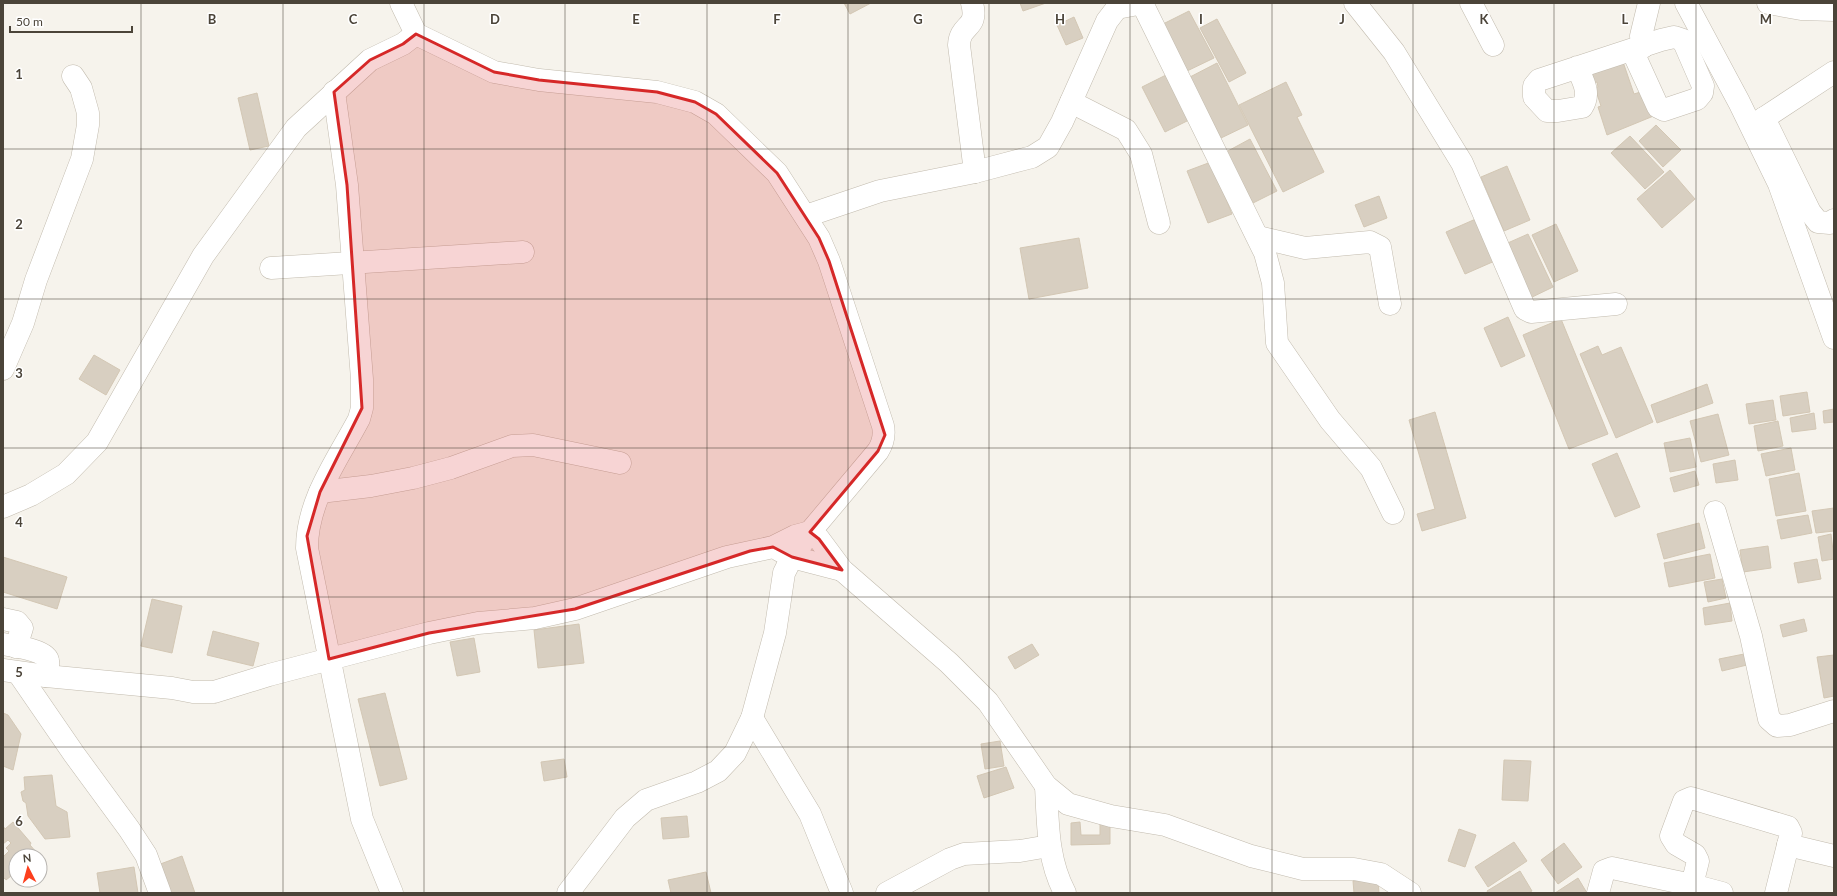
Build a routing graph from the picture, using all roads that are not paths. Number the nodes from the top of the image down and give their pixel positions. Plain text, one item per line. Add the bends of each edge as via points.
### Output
1 (401, 3) edge
2 (972, 3) edge
3 (1143, 3) edge
4 (1355, 3) edge
5 (1471, 3) edge
6 (1648, 3) edge
7 (1686, 3) edge
8 (1768, 3) edge
9 (1116, 6) edge
10 (1834, 10) edge
11 (416, 34) junction
12 (1493, 45) dead end
13 (1578, 67) dead end
14 (73, 76) dead end
15 (1831, 80) edge
16 (334, 92) junction
17 (1071, 102) junction
18 (1758, 123) junction
19 (975, 172) junction
20 (806, 216) junction
21 (1834, 220) edge
22 (1159, 223) dead end
23 (1258, 237) junction
24 (523, 252) dead end
25 (352, 262) junction
26 (272, 268) dead end
27 (1390, 304) dead end
28 (1616, 304) dead end
29 (1834, 338) edge
30 (3, 369) edge
31 (620, 463) dead end
32 (320, 492) junction
33 (3, 507) edge
34 (1715, 512) dead end
35 (1393, 513) dead end
36 (810, 532) junction
37 (773, 547) junction
38 (792, 556) junction
39 (842, 570) junction
40 (3, 619) edge
41 (10, 646) edge
42 (329, 659) junction
43 (11, 672) edge
44 (46, 676) junction
45 (1834, 711) edge
46 (752, 718) junction
47 (1046, 786) junction
48 (1788, 845) junction
49 (1049, 846) junction
50 (1834, 856) edge
51 (1642, 884) edge
52 (1692, 885) junction
53 (160, 893) edge
54 (392, 893) edge
55 (568, 893) edge
56 (842, 893) edge
57 (887, 893) edge
58 (1065, 893) edge
59 (1410, 893) edge
60 (1598, 893) edge
61 (1722, 893) edge
62 (1776, 893) edge

1 - 11 street
2 - 19 street via 975,13 973,21 962,31 959,45
3 - 9 street
3 - 23 street
4 - 28 street via 1394,52 1462,163 1525,309 1531,312
5 - 12 street
6 - 13 street via 1637,48
7 - 18 street via 1698,27
8 - 10 street via 1801,9
9 - 17 street
11 - 16 street via 403,44 370,60
11 - 20 street via 494,72 539,80 657,92 695,102 716,114 777,173
14 - 30 street via 81,88 88,113 82,158 36,280 23,323
15 - 18 street
16 - 25 street via 347,185
16 - 33 street via 296,128 203,256 97,442 66,474 31,495
17 - 19 street via 1048,147 1032,157
17 - 22 street via 1126,130 1142,154
18 - 21 street via 1810,212 1818,222 1830,223
18 - 29 street
19 - 20 street via 880,191
20 - 36 street via 829,261 884,435 878,451
23 - 27 street via 1305,248 1370,242 1375,244 1380,247
23 - 35 street via 1273,283 1276,344 1330,420 1371,468
24 - 25 street
25 - 26 street
25 - 32 street via 362,378 362,408 359,419
31 - 32 street via 533,445 512,446 451,468 413,478
32 - 42 street via 309,522 307,548
34 - 45 street via 1751,636 1769,719 1777,726 1790,726
36 - 37 street
36 - 38 street
36 - 39 street via 819,539
37 - 38 street
37 - 42 street via 727,557 575,610 429,633
38 - 39 street
38 - 46 street via 784,573 775,633
39 - 47 street via 949,663 988,702
40 - 41 street via 17,622 22,628
41 - 44 street via 41,652 49,660
42 - 44 street via 214,692
42 - 54 street via 362,819
43 - 44 street
43 - 53 street via 129,828 146,856
46 - 55 street via 735,753 718,771 698,782 646,800 626,818
46 - 56 street via 810,814
47 - 49 street
47 - 59 street via 1068,804 1111,816 1165,825 1251,856 1303,870 1354,869 1382,874
48 - 50 street
48 - 52 street via 1791,833 1788,827 1691,798 1684,802 1671,836 1676,844 1695,855 1698,861
48 - 62 street
49 - 57 street via 1020,851 964,854
49 - 58 street via 1058,879
51 - 52 street
51 - 60 street via 1612,868 1604,871
52 - 61 street

